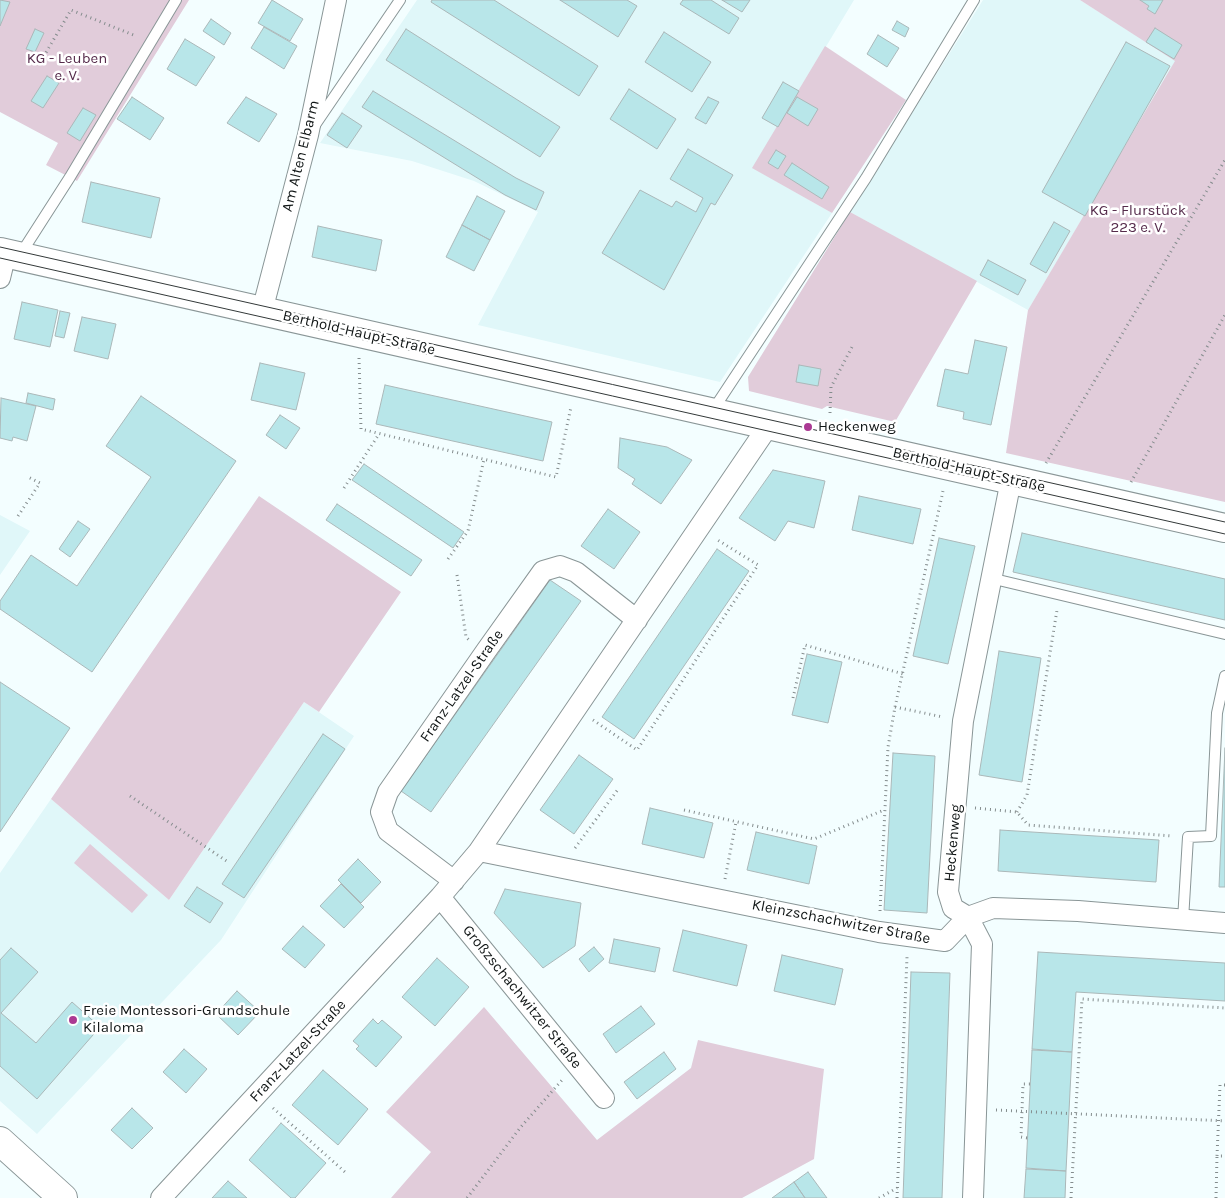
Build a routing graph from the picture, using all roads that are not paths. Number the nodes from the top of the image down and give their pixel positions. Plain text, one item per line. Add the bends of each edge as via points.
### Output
1 (176, 0) edge
2 (336, 0) edge
3 (400, 0) edge
4 (974, 0) edge
5 (308, 136) junction
6 (6, 260) edge
7 (262, 311) junction
8 (712, 413) junction
9 (769, 425) junction
10 (1022, 482) junction
11 (1225, 528) edge
12 (990, 578) junction
13 (637, 620) junction
14 (1225, 634) edge
15 (1225, 676) edge
16 (479, 850) junction
17 (454, 881) junction
18 (440, 896) junction
19 (968, 917) junction
20 (1182, 920) junction
21 (1225, 923) edge
22 (604, 1098) dead end
23 (0, 1141) edge
24 (64, 1198) edge
25 (161, 1198) edge
26 (973, 1198) edge

1 - 6 lane via 70,177
2 - 5 street, Am Alten Elbarm
3 - 5 lane
4 - 8 lane via 866,178
5 - 7 street, Am Alten Elbarm
6 - 7 street, Berthold-Haupt-Straße
7 - 8 street, Berthold-Haupt-Straße
8 - 9 street, Berthold-Haupt-Straße
9 - 10 street, Berthold-Haupt-Straße
9 - 13 street, Franz-Latzel-Straße
10 - 11 street, Berthold-Haupt-Straße
10 - 12 street, Heckenweg
12 - 14 lane
12 - 19 street, Heckenweg via 963,721 948,892 953,908
13 - 16 street, Franz-Latzel-Straße
13 - 17 street, Franz-Latzel-Straße via 576,572 560,566 543,571 486,651 388,792 382,812 388,831
15 - 20 lane via 1217,712 1211,836 1188,837
16 - 17 street, Franz-Latzel-Straße
16 - 19 street, Kleinzschachwitzer Straße via 908,937 945,940
17 - 18 street, Franz-Latzel-Straße
18 - 22 street, Großzschachwitzer Straße
18 - 25 street, Franz-Latzel-Straße
19 - 20 street, Kleinzschachwitzer Straße via 993,908
19 - 26 street, Heckenweg via 982,944
20 - 21 street, Kleinzschachwitzer Straße
23 - 24 street

